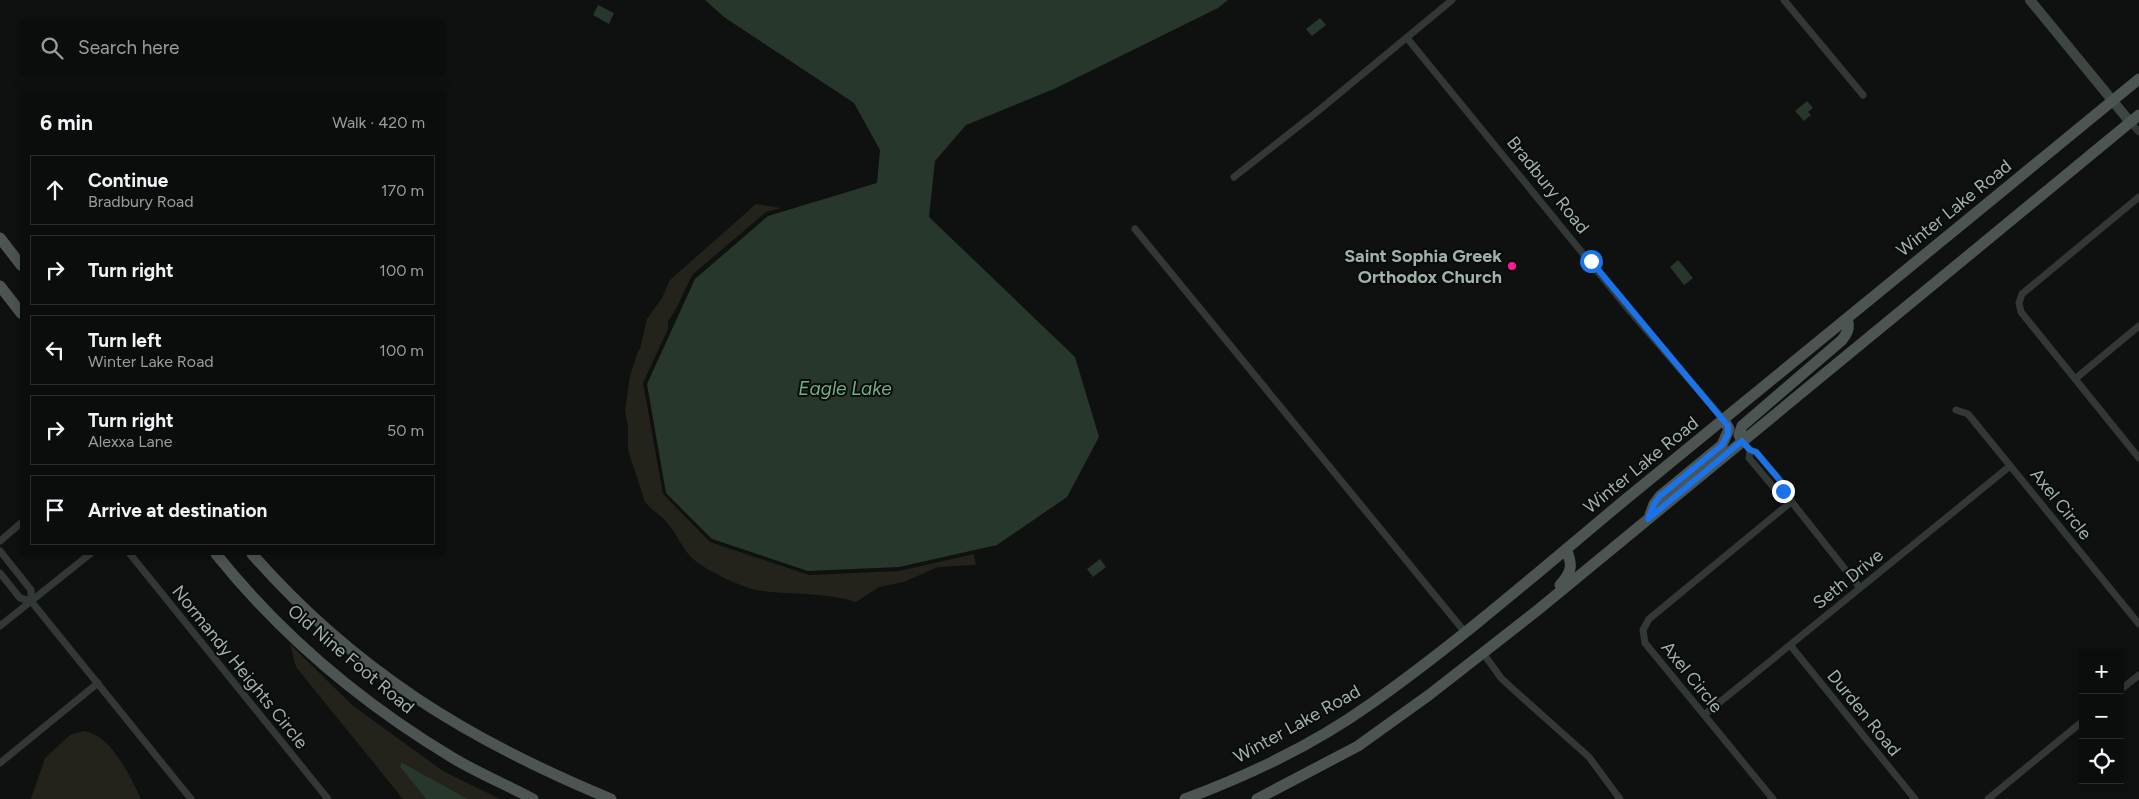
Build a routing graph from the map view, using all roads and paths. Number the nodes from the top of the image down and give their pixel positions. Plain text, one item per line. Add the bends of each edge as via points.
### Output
1 (1452, 0) edge
2 (1784, 0) edge
3 (2030, 0) edge
4 (1407, 38) junction
5 (2139, 79) edge
6 (1863, 95) dead end
7 (2113, 101) junction
8 (2135, 119) edge
9 (2139, 132) edge
10 (1234, 176) dead end
11 (2139, 197) edge
12 (1135, 229) dead end
13 (0, 238) edge
14 (20, 264) edge
15 (0, 286) edge
16 (20, 312) edge
17 (1847, 318) junction
18 (2139, 326) edge
19 (2075, 379) junction
20 (1956, 410) dead end
21 (1724, 420) junction
22 (1742, 441) junction
23 (2138, 456) edge
24 (2010, 466) junction
25 (1791, 502) junction
26 (1648, 519) junction
27 (20, 524) edge
28 (0, 541) edge
29 (1566, 549) junction
30 (0, 552) edge
31 (89, 555) edge
32 (131, 555) edge
33 (217, 555) edge
34 (253, 555) edge
35 (0, 573) edge
36 (1860, 588) junction
37 (31, 601) junction
38 (2139, 624) edge
39 (0, 626) edge
40 (1464, 631) junction
41 (1511, 631) junction
42 (1790, 645) junction
43 (1483, 653) junction
44 (2139, 675) edge
45 (98, 683) junction
46 (2124, 687) edge
47 (1704, 715) junction
48 (2079, 724) edge
49 (0, 763) edge
50 (191, 799) edge
51 (328, 799) edge
52 (533, 799) edge
53 (611, 799) edge
54 (1185, 799) edge
55 (1257, 799) edge
56 (1620, 799) edge
57 (1773, 799) edge
58 (1916, 799) edge
59 (1988, 799) edge

1 - 4 street
2 - 6 street
3 - 7 street
4 - 10 street
4 - 21 street, Bradbury Road via 1629,310
5 - 7 main road, Winter Lake Road
7 - 8 street
7 - 17 main road, Winter Lake Road
8 - 9 street
8 - 22 main road
11 - 19 street via 2022,294 2021,312
12 - 40 street
13 - 14 main road
15 - 16 main road
17 - 21 main road, Winter Lake Road
17 - 22 main road via 1849,326 1842,340 1742,426 1739,435
18 - 19 street
19 - 23 street
20 - 24 street, Axel Circle via 1968,414
21 - 26 main road via 1729,430 1722,445 1660,496
21 - 29 main road, Winter Lake Road
22 - 25 street via 1750,450 1749,458 1776,490 1783,491
22 - 26 main road
24 - 36 street, Seth Drive
24 - 38 street, Axel Circle
25 - 36 street
25 - 47 street, Axel Circle via 1649,619 1643,630 1646,643
26 - 41 main road
27 - 28 street
29 - 40 main road, Winter Lake Road
29 - 41 main road via 1571,561 1568,576
30 - 37 street via 31,590
31 - 37 street
32 - 51 street, Normandy Heights Circle
33 - 52 main road, Old Nine Foot Road via 283,629 366,700 454,759
34 - 53 main road, Old Nine Foot Road via 334,636 415,698 509,754
35 - 37 street via 20,598
36 - 42 street, Seth Drive
37 - 39 street
37 - 45 street
40 - 54 main road, Winter Lake Road via 1371,704 1320,736 1229,782
41 - 43 main road
42 - 47 street, Seth Drive
42 - 58 street, Durden Road
43 - 55 main road via 1430,696 1358,746
43 - 56 street via 1501,678 1589,757
44 - 46 street
45 - 49 street
45 - 50 street
47 - 57 street, Axel Circle
48 - 59 street

